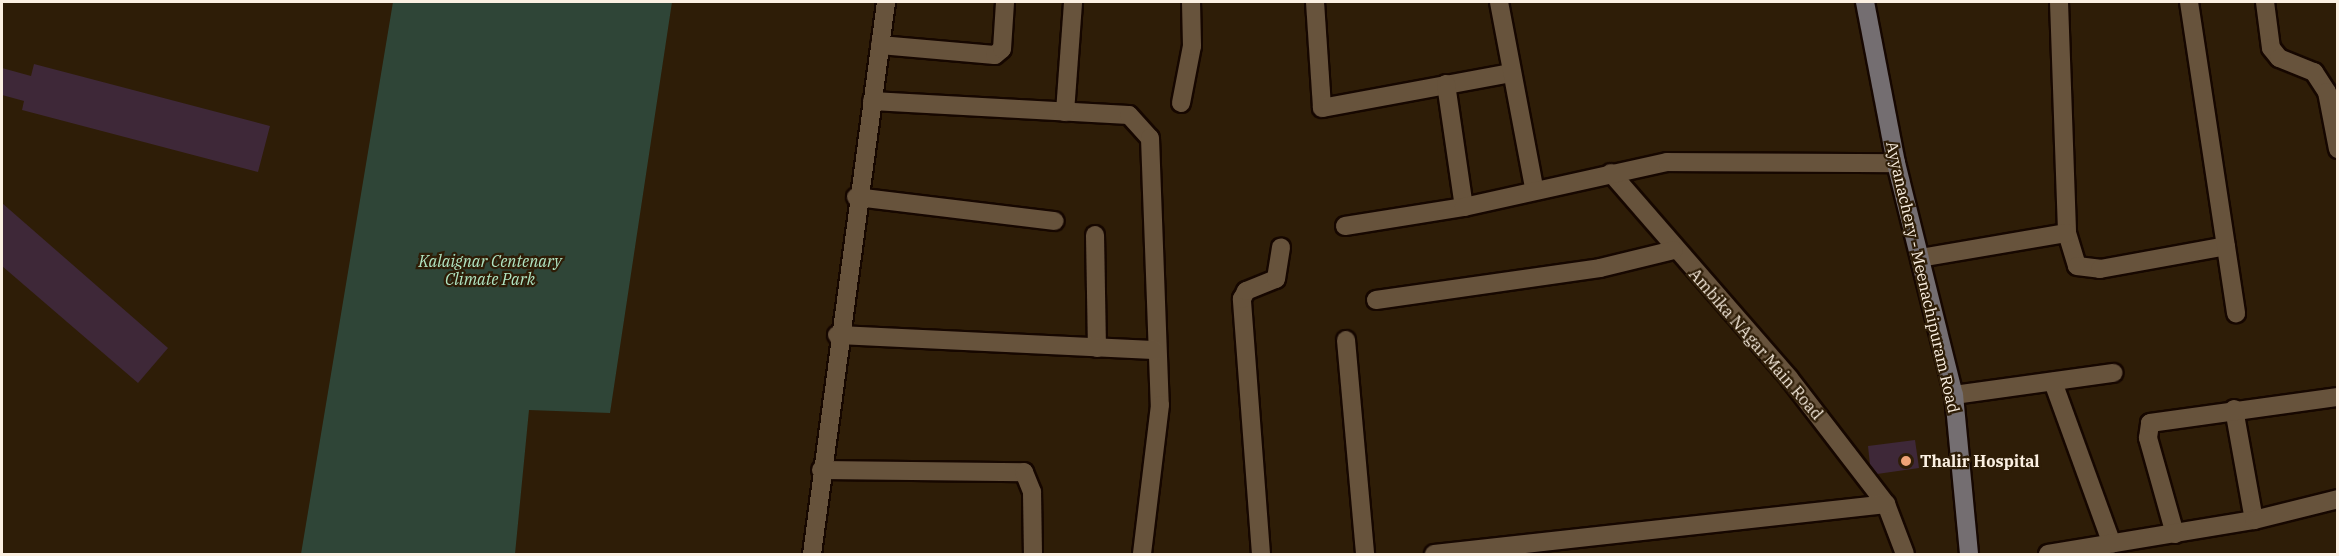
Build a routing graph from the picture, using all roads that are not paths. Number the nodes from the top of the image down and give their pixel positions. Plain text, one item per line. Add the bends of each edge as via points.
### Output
1 (886, 2) edge
2 (1005, 2) edge
3 (1072, 2) edge
4 (1191, 2) edge
5 (1315, 2) edge
6 (1499, 2) edge
7 (1864, 2) edge
8 (2059, 2) edge
9 (2189, 2) edge
10 (2265, 2) edge
11 (880, 45) junction
12 (1511, 73) junction
13 (1446, 84) junction
14 (872, 101) junction
15 (1181, 104) dead end
16 (1065, 112) junction
17 (2337, 150) edge
18 (1896, 163) junction
19 (1611, 173) junction
20 (1534, 188) junction
21 (856, 197) junction
22 (1464, 207) junction
23 (1056, 221) dead end
24 (1345, 226) dead end
25 (2067, 233) junction
26 (1095, 235) dead end
27 (2226, 246) junction
28 (1281, 247) dead end
29 (1674, 250) junction
30 (1920, 258) junction
31 (1376, 300) dead end
32 (2236, 314) dead end
33 (837, 335) junction
34 (1346, 340) dead end
35 (1097, 348) junction
36 (1155, 350) junction
37 (2113, 373) dead end
38 (2053, 382) junction
39 (1954, 395) junction
40 (2337, 398) edge
41 (2234, 409) junction
42 (821, 470) junction
43 (2337, 499) edge
44 (1886, 504) junction
45 (2253, 520) junction
46 (2175, 534) junction
47 (2112, 544) junction
48 (812, 555) edge
49 (1033, 555) edge
50 (1142, 555) edge
51 (1261, 555) edge
52 (1365, 555) edge
53 (1434, 555) edge
54 (1905, 555) edge
55 (1969, 555) edge
56 (2048, 555) edge

1 - 11 street
2 - 11 street via 1002,49 995,55
3 - 16 street
4 - 15 street via 1192,46
5 - 13 street via 1322,108
6 - 12 street
7 - 18 street, Ayyanachery - Meenachipuram Road
8 - 25 street
9 - 27 street
10 - 17 street via 2271,48 2279,58 2314,72 2321,81
11 - 14 street
12 - 13 street
12 - 20 street
13 - 22 street
14 - 16 street
14 - 21 street
16 - 36 street via 1130,116 1150,138
18 - 19 street via 1719,158
18 - 30 street, Ayyanachery - Meenachipuram Road
19 - 20 street
19 - 29 street, Ambika NAgar Main Road
20 - 22 street
21 - 23 street
21 - 33 street
22 - 24 street
25 - 27 street via 2072,257 2085,269
25 - 30 street
26 - 35 street
27 - 32 street
28 - 51 street via 1276,279 1246,291 1242,299
29 - 31 street via 1600,268
29 - 44 street, Ambika NAgar Main Road via 1789,378
30 - 39 street, Ayyanachery - Meenachipuram Road
33 - 35 street
33 - 42 street
34 - 52 street
35 - 36 street
36 - 50 street via 1159,441
37 - 38 street
38 - 39 street
38 - 47 street
39 - 55 street, Ayyanachery - Meenachipuram Road
40 - 41 street
41 - 45 street
41 - 46 street via 2150,423 2148,438
42 - 48 street
42 - 49 street via 1024,472 1032,492
43 - 45 street
44 - 53 street
44 - 54 street, Ambika NAgar Main Road
45 - 46 street
46 - 47 street
47 - 56 street

